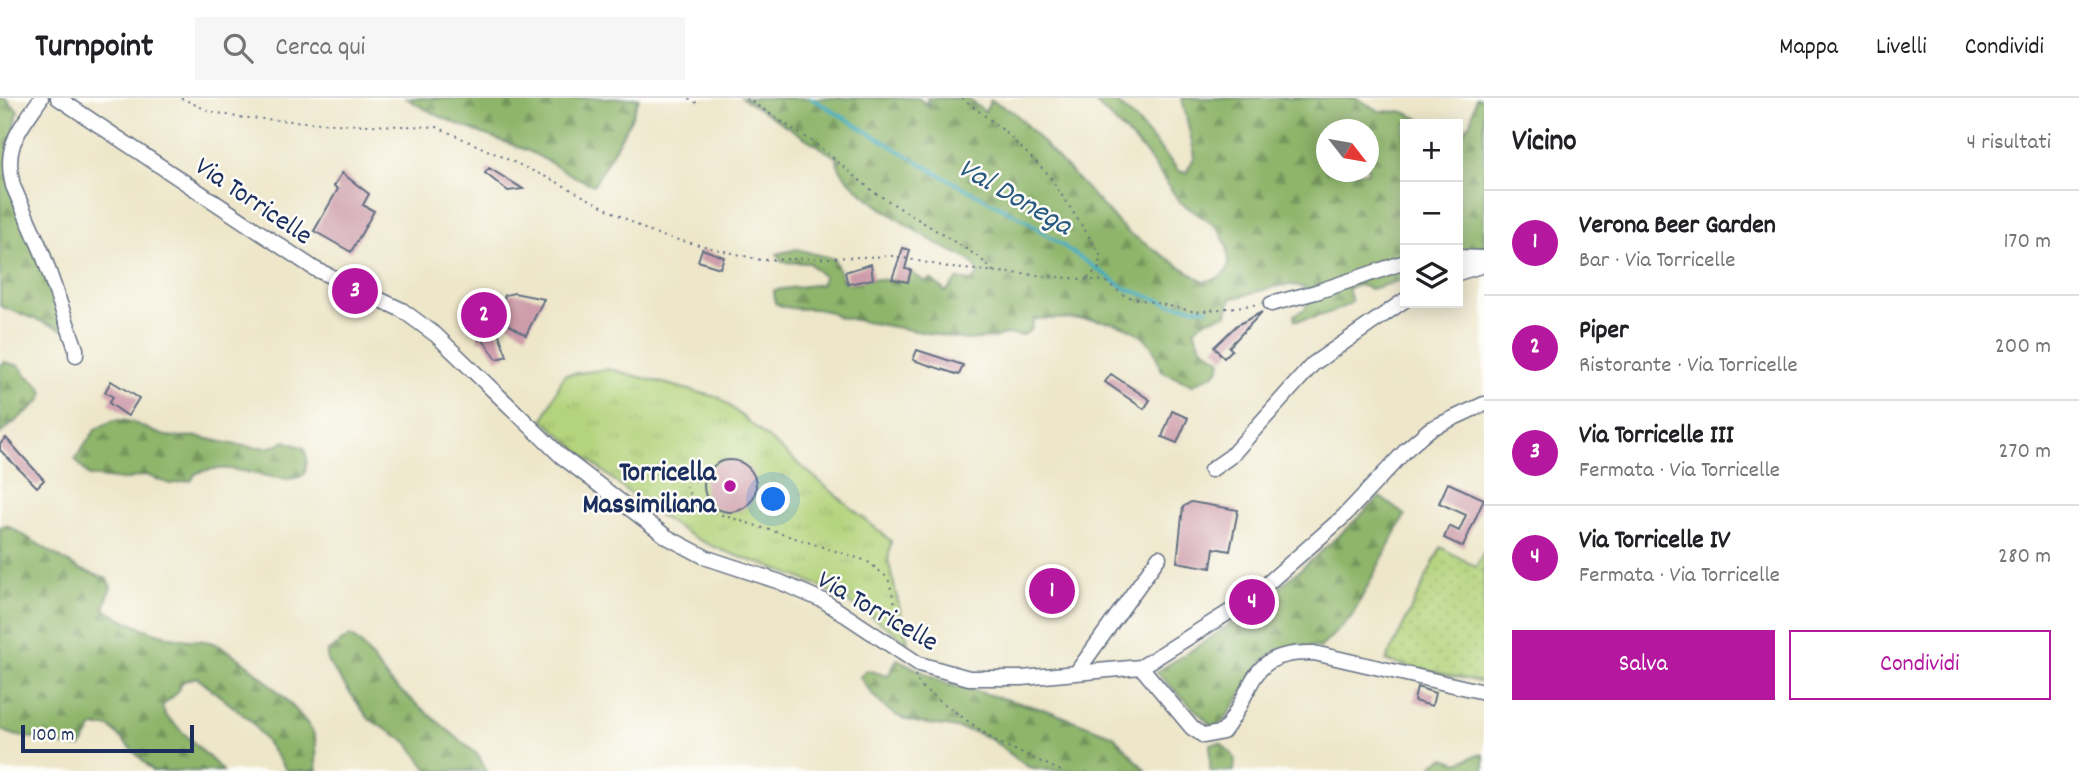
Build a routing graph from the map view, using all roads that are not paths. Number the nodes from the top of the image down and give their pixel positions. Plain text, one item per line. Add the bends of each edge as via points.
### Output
1 (41, 98) edge
2 (58, 98) edge
3 (1463, 257) edge
4 (1484, 258) edge
5 (1400, 264) edge
6 (1484, 265) edge
7 (1463, 271) edge
8 (1400, 303) edge
9 (1271, 304) road end
10 (76, 355) dead end
11 (1484, 404) edge
12 (1211, 470) dead end
13 (1159, 557) dead end
14 (1141, 667) junction
15 (1076, 673) junction
16 (1484, 692) edge

1 - 10 street via 14,138 8,166
2 - 15 street, Via Torricelle via 315,269 402,310 436,335 561,456 667,537 707,558 824,601 906,656 937,671 969,678
3 - 4 street
5 - 9 street
6 - 7 street
8 - 12 street via 1313,364 1231,456
11 - 14 street, Via Torricelle via 1430,429 1343,517 1250,599
13 - 15 street
14 - 15 street, Via Torricelle
14 - 16 street via 1184,720 1205,736 1223,732 1265,664 1286,653 1314,653

